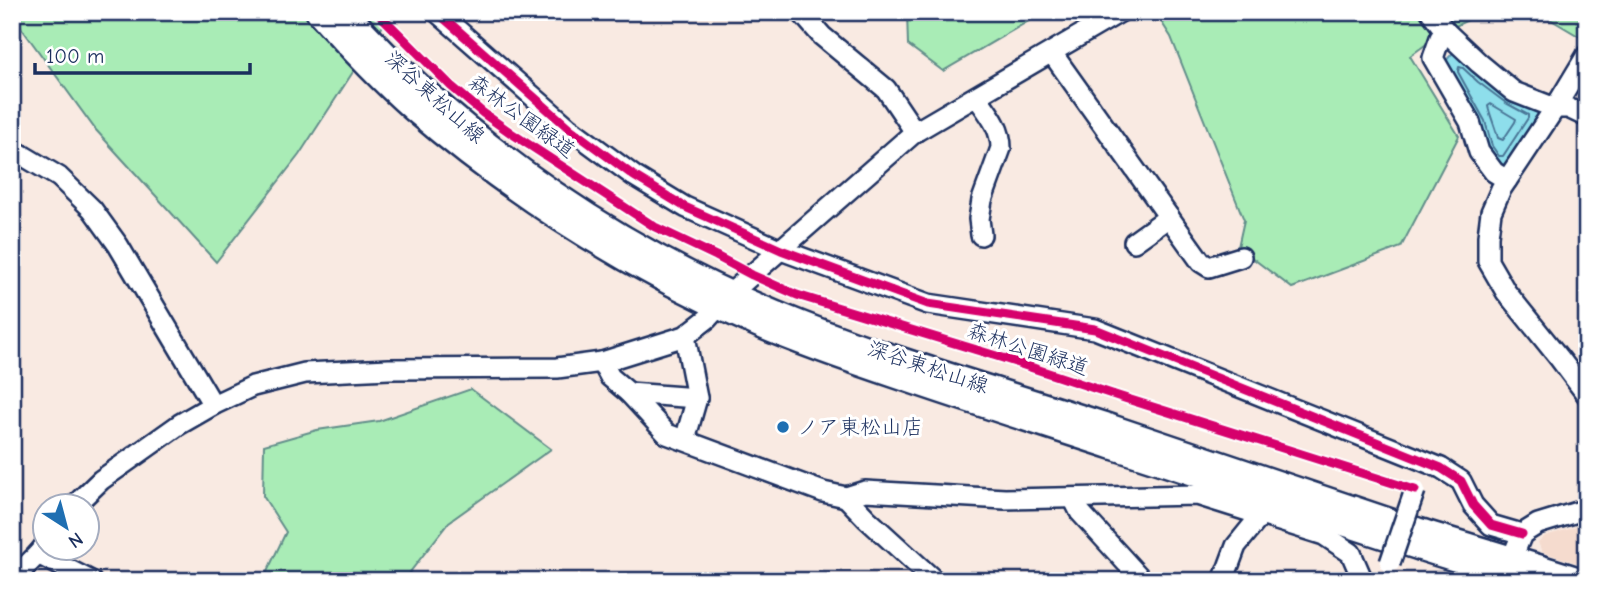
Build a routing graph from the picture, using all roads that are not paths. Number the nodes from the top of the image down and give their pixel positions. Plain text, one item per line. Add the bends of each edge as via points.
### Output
1 (318, 12) edge
2 (345, 12) edge
3 (437, 12) edge
4 (801, 12) edge
5 (1120, 12) edge
6 (1431, 12) edge
7 (1446, 32) junction
8 (1052, 53) junction
9 (1587, 55) edge
10 (976, 97) junction
11 (1555, 108) junction
12 (1587, 117) edge
13 (915, 132) junction
14 (12, 149) edge
15 (1507, 180) junction
16 (1169, 217) junction
17 (981, 235) dead end
18 (1134, 242) dead end
19 (781, 250) junction
20 (1241, 257) dead end
21 (725, 299) junction
22 (685, 336) junction
23 (602, 362) junction
24 (629, 393) junction
25 (1587, 395) edge
26 (697, 398) junction
27 (213, 405) junction
28 (685, 440) junction
29 (1415, 490) dead end
30 (90, 491) edge
31 (846, 497) junction
32 (1073, 498) junction
33 (1587, 509) edge
34 (1262, 514) junction
35 (1522, 534) junction
36 (32, 559) edge
37 (62, 562) edge
38 (1390, 563) dead end
39 (1512, 573) edge
40 (12, 580) edge
41 (92, 581) edge
42 (935, 581) edge
43 (1143, 581) edge
44 (1223, 581) edge
45 (1363, 581) edge
46 (1584, 581) edge

1 - 21 main road, 深谷東松山線 via 412,108 539,206 688,292
2 - 21 main road, 深谷東松山線 via 426,93 508,160
3 - 19 street via 569,128 634,176 685,207
4 - 13 street via 822,36 886,89
5 - 8 street
6 - 7 street
7 - 11 street via 1514,92
7 - 15 street via 1433,58 1470,122 1479,152 1494,172
8 - 10 street
8 - 16 street
9 - 11 street
10 - 13 street
10 - 17 street via 999,130 1001,148 982,200
11 - 12 street via 1568,108
11 - 15 street
13 - 19 street
14 - 27 street via 58,177 92,209
15 - 25 street via 1491,212 1488,261 1506,292
16 - 18 street
16 - 20 street via 1209,267
19 - 21 street
19 - 35 street via 928,304 1094,329 1441,468 1461,481 1473,505 1492,525
21 - 22 street
21 - 39 main road, 深谷東松山線 via 1418,529
22 - 23 street
22 - 26 street
23 - 24 street via 610,377
23 - 27 street via 557,368 305,373 253,386
24 - 26 street
24 - 28 street via 667,434
26 - 28 street
27 - 30 street via 139,452
28 - 31 street
29 - 38 street, bridge
31 - 32 street via 865,491
31 - 42 street
32 - 34 street via 1197,495
32 - 43 street via 1080,512
33 - 35 street via 1538,524
34 - 44 street via 1236,546
34 - 45 street via 1324,535 1351,553
35 - 39 street
36 - 40 street
37 - 41 street
39 - 46 main road, 深谷東松山線

